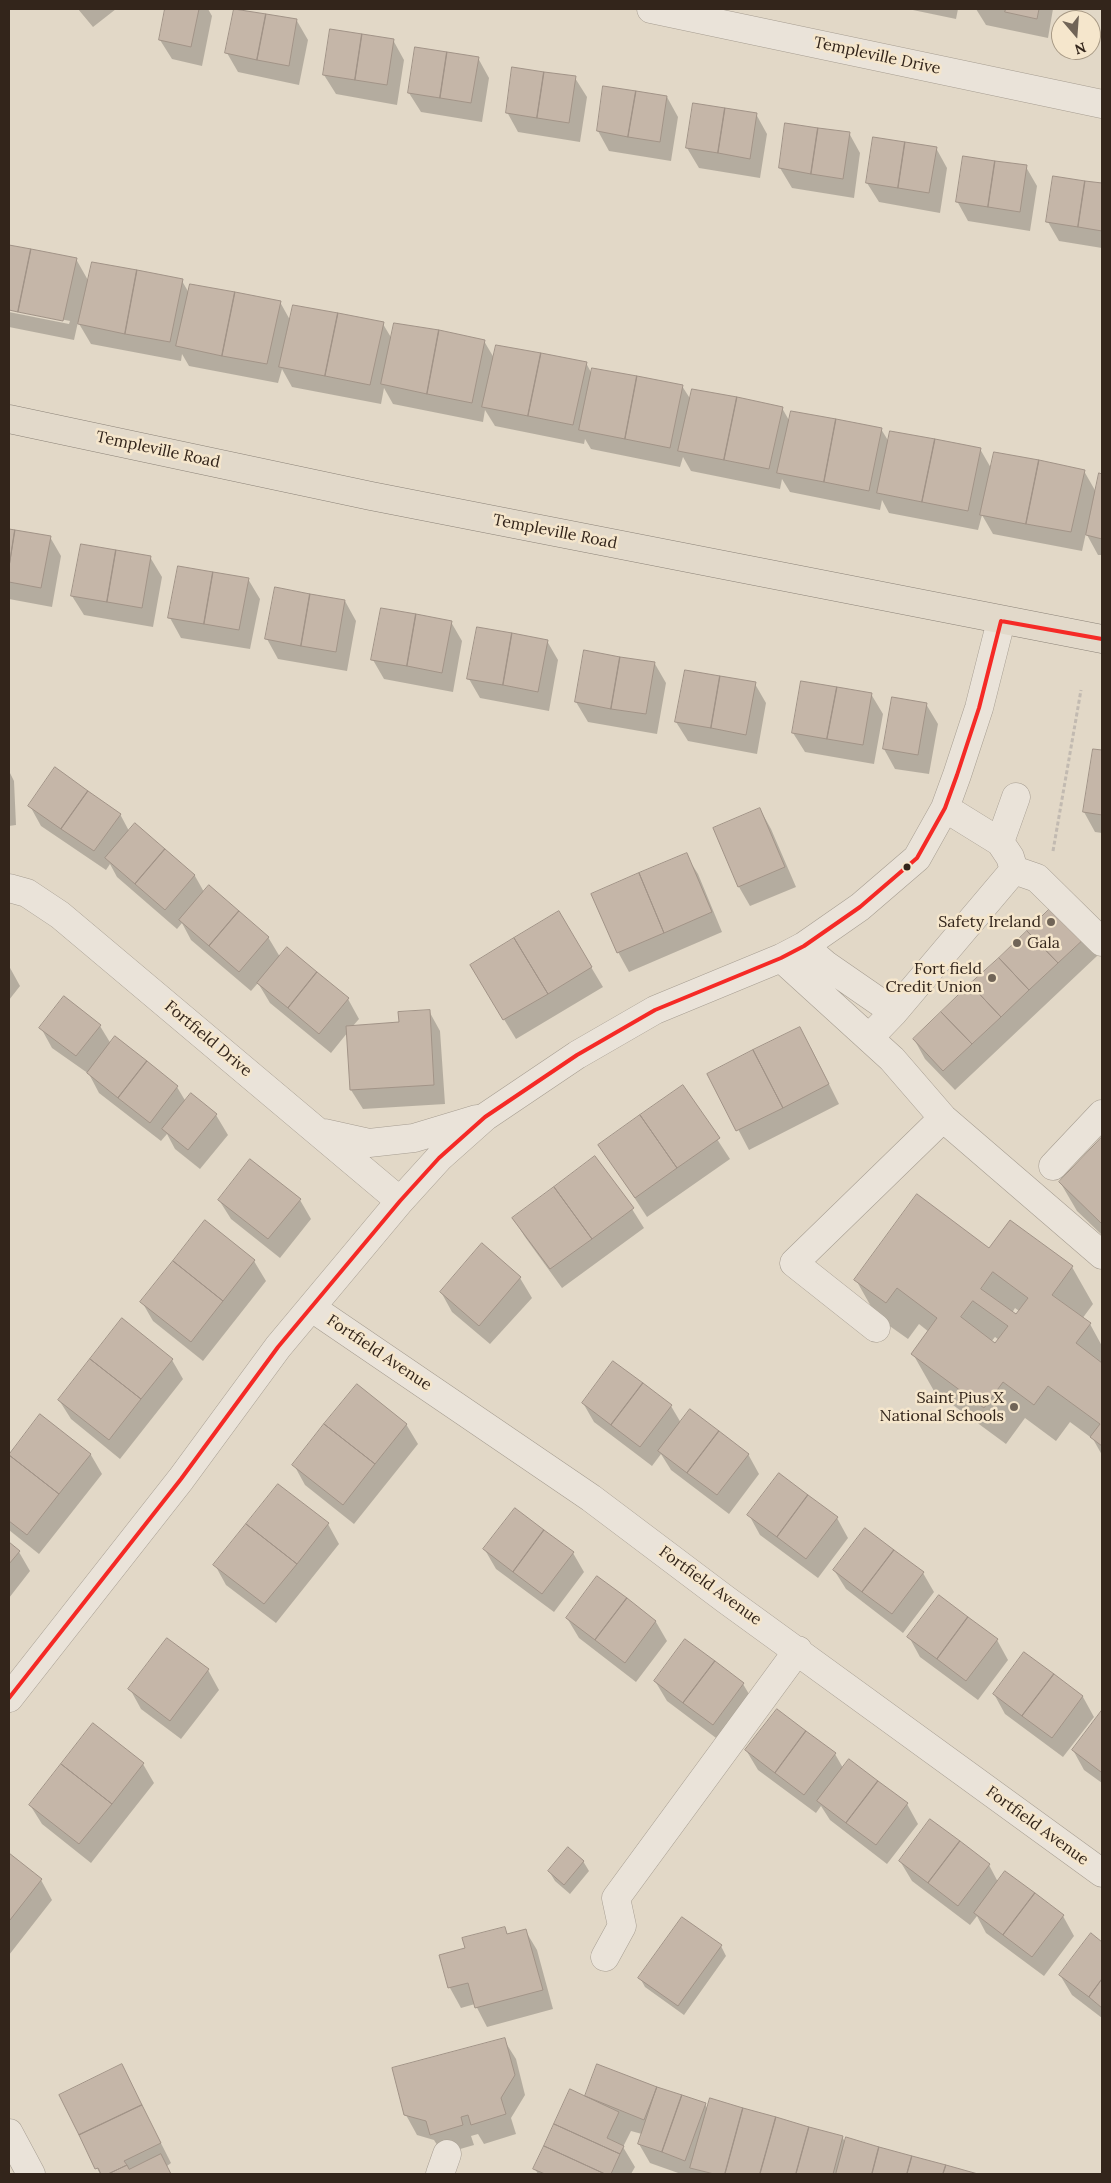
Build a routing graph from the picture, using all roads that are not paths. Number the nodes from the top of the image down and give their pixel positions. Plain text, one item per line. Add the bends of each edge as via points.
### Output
1 (651, 9) edge
2 (1102, 104) edge
3 (9, 419) edge
4 (1001, 621) junction
5 (1102, 640) edge
6 (1016, 798) dead end
7 (945, 808) junction
8 (1000, 842) junction
9 (1014, 870) junction
10 (9, 888) edge
11 (1102, 942) edge
12 (793, 952) junction
13 (894, 1012) junction
14 (869, 1038) junction
15 (1102, 1114) edge
16 (484, 1117) junction
17 (943, 1118) junction
18 (318, 1131) junction
19 (1053, 1166) dead end
20 (400, 1201) junction
21 (1102, 1256) edge
22 (312, 1308) junction
23 (876, 1328) dead end
24 (798, 1650) junction
25 (9, 1698) edge
26 (1102, 1873) edge
27 (605, 1957) dead end
28 (9, 2133) edge
29 (31, 2174) edge

1 - 2 street, Templeville Drive
3 - 4 main road, Templeville Road via 371,496
4 - 5 main road, Templeville Road
4 - 7 street via 979,708
6 - 8 street
7 - 8 street
7 - 12 street via 917,858 860,907
8 - 9 street
9 - 11 street via 1037,878
9 - 13 street
10 - 18 street, Fortfield Drive via 28,893 60,915
12 - 13 street via 826,966
12 - 14 street
12 - 16 street via 655,1010 577,1055
13 - 14 street
14 - 17 street
15 - 19 street
16 - 18 street via 414,1138 369,1143
16 - 20 street via 439,1158
17 - 21 street
17 - 23 street via 794,1263
18 - 20 street, Fortfield Drive
20 - 22 street
22 - 24 street, Fortfield Avenue via 591,1498
22 - 25 street via 278,1347 175,1487
24 - 26 street, Fortfield Avenue
24 - 27 street via 616,1898 622,1926
28 - 29 street

